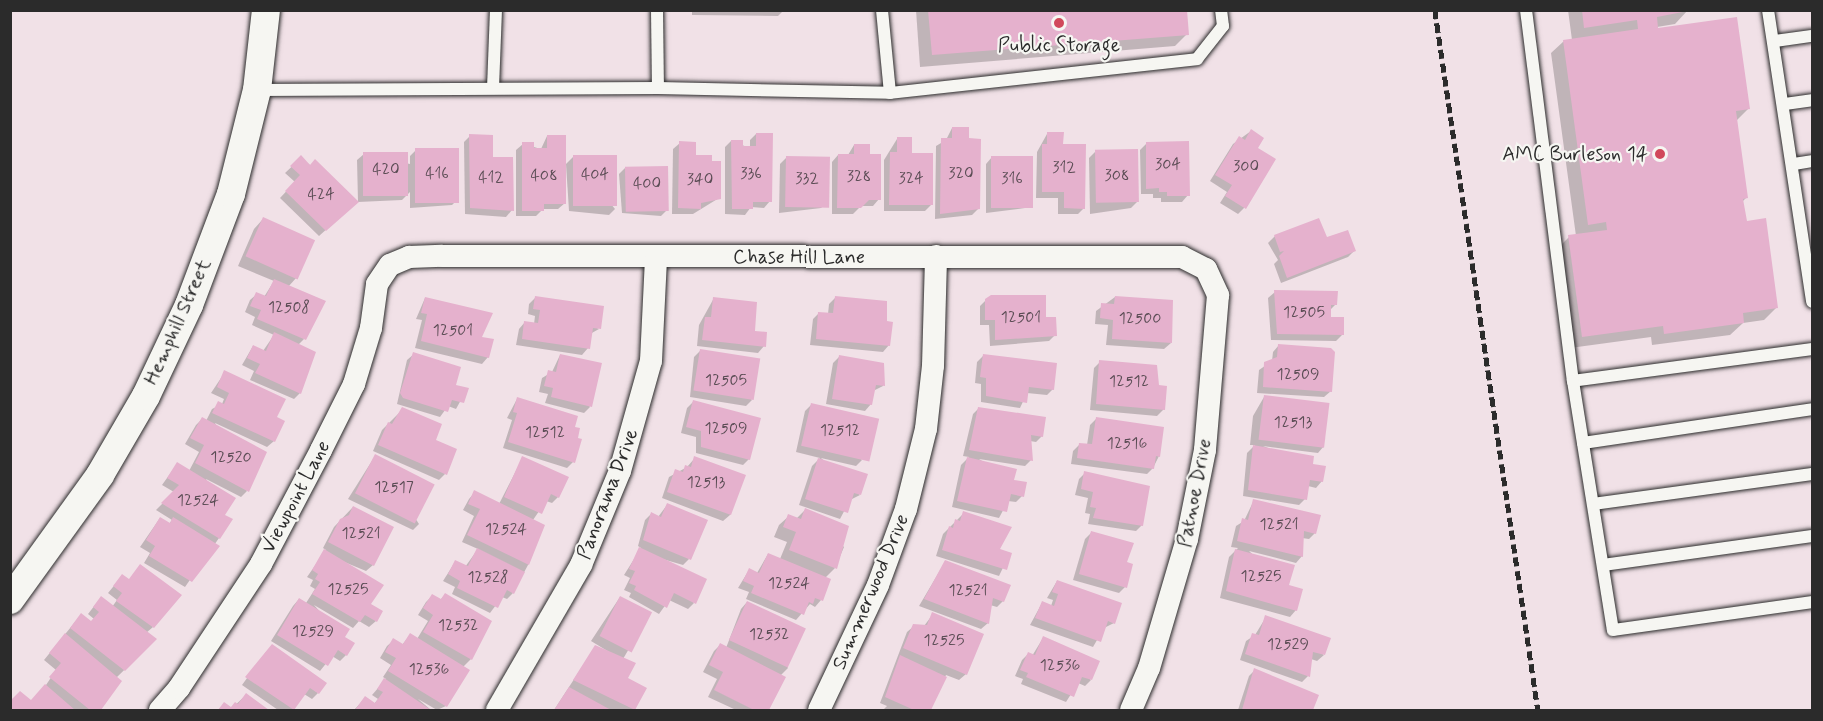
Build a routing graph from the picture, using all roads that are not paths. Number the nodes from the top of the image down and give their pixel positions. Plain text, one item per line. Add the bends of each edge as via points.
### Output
1 (266, 10) edge
2 (496, 10) edge
3 (657, 10) edge
4 (882, 10) edge
5 (1221, 10) edge
6 (1526, 10) edge
7 (1768, 10) edge
8 (1812, 36) edge
9 (1774, 41) junction
10 (493, 88) junction
11 (658, 88) junction
12 (257, 90) junction
13 (890, 93) junction
14 (1812, 100) edge
15 (1785, 104) junction
16 (1812, 161) edge
17 (1794, 164) junction
18 (1808, 229) edge
19 (936, 256) junction
20 (656, 257) junction
21 (390, 265) joint
22 (1206, 269) joint
23 (1812, 294) edge
24 (1812, 349) edge
25 (1573, 381) junction
26 (1812, 410) edge
27 (1583, 443) junction
28 (1812, 474) edge
29 (1593, 504) junction
30 (1812, 536) edge
31 (1603, 565) junction
32 (10, 600) edge
33 (1812, 602) edge
34 (160, 711) edge
35 (497, 711) edge
36 (819, 711) edge
37 (1131, 711) edge

1 - 12 street, Hemphill Street
2 - 10 lane
3 - 11 lane
4 - 13 lane
5 - 13 lane via 1223,26 1197,59
6 - 25 lane
7 - 9 lane
8 - 9 lane
9 - 15 lane
10 - 11 lane
10 - 12 lane
11 - 13 lane
12 - 32 street, Hemphill Street via 231,194 189,305 146,396 100,475
14 - 15 lane
15 - 17 lane
16 - 17 lane
17 - 18 lane
18 - 23 lane
19 - 20 street, Chase Hill Lane
19 - 22 street, Chase Hill Lane via 1182,257
19 - 36 street, Summerwood Drive via 926,429 906,509 878,585
20 - 21 street, Chase Hill Lane via 409,257
20 - 35 street, Panorama Drive via 657,310 651,361 620,471 581,565
21 - 34 street, Viewpoint Lane via 377,284 371,328 354,384 321,450 261,564
22 - 37 street, Patnoe Drive via 1218,295 1205,450 1187,539 1149,668
24 - 25 lane
25 - 27 lane
26 - 27 lane
27 - 29 lane
28 - 29 lane
29 - 31 lane
30 - 31 lane
31 - 33 lane via 1613,630

